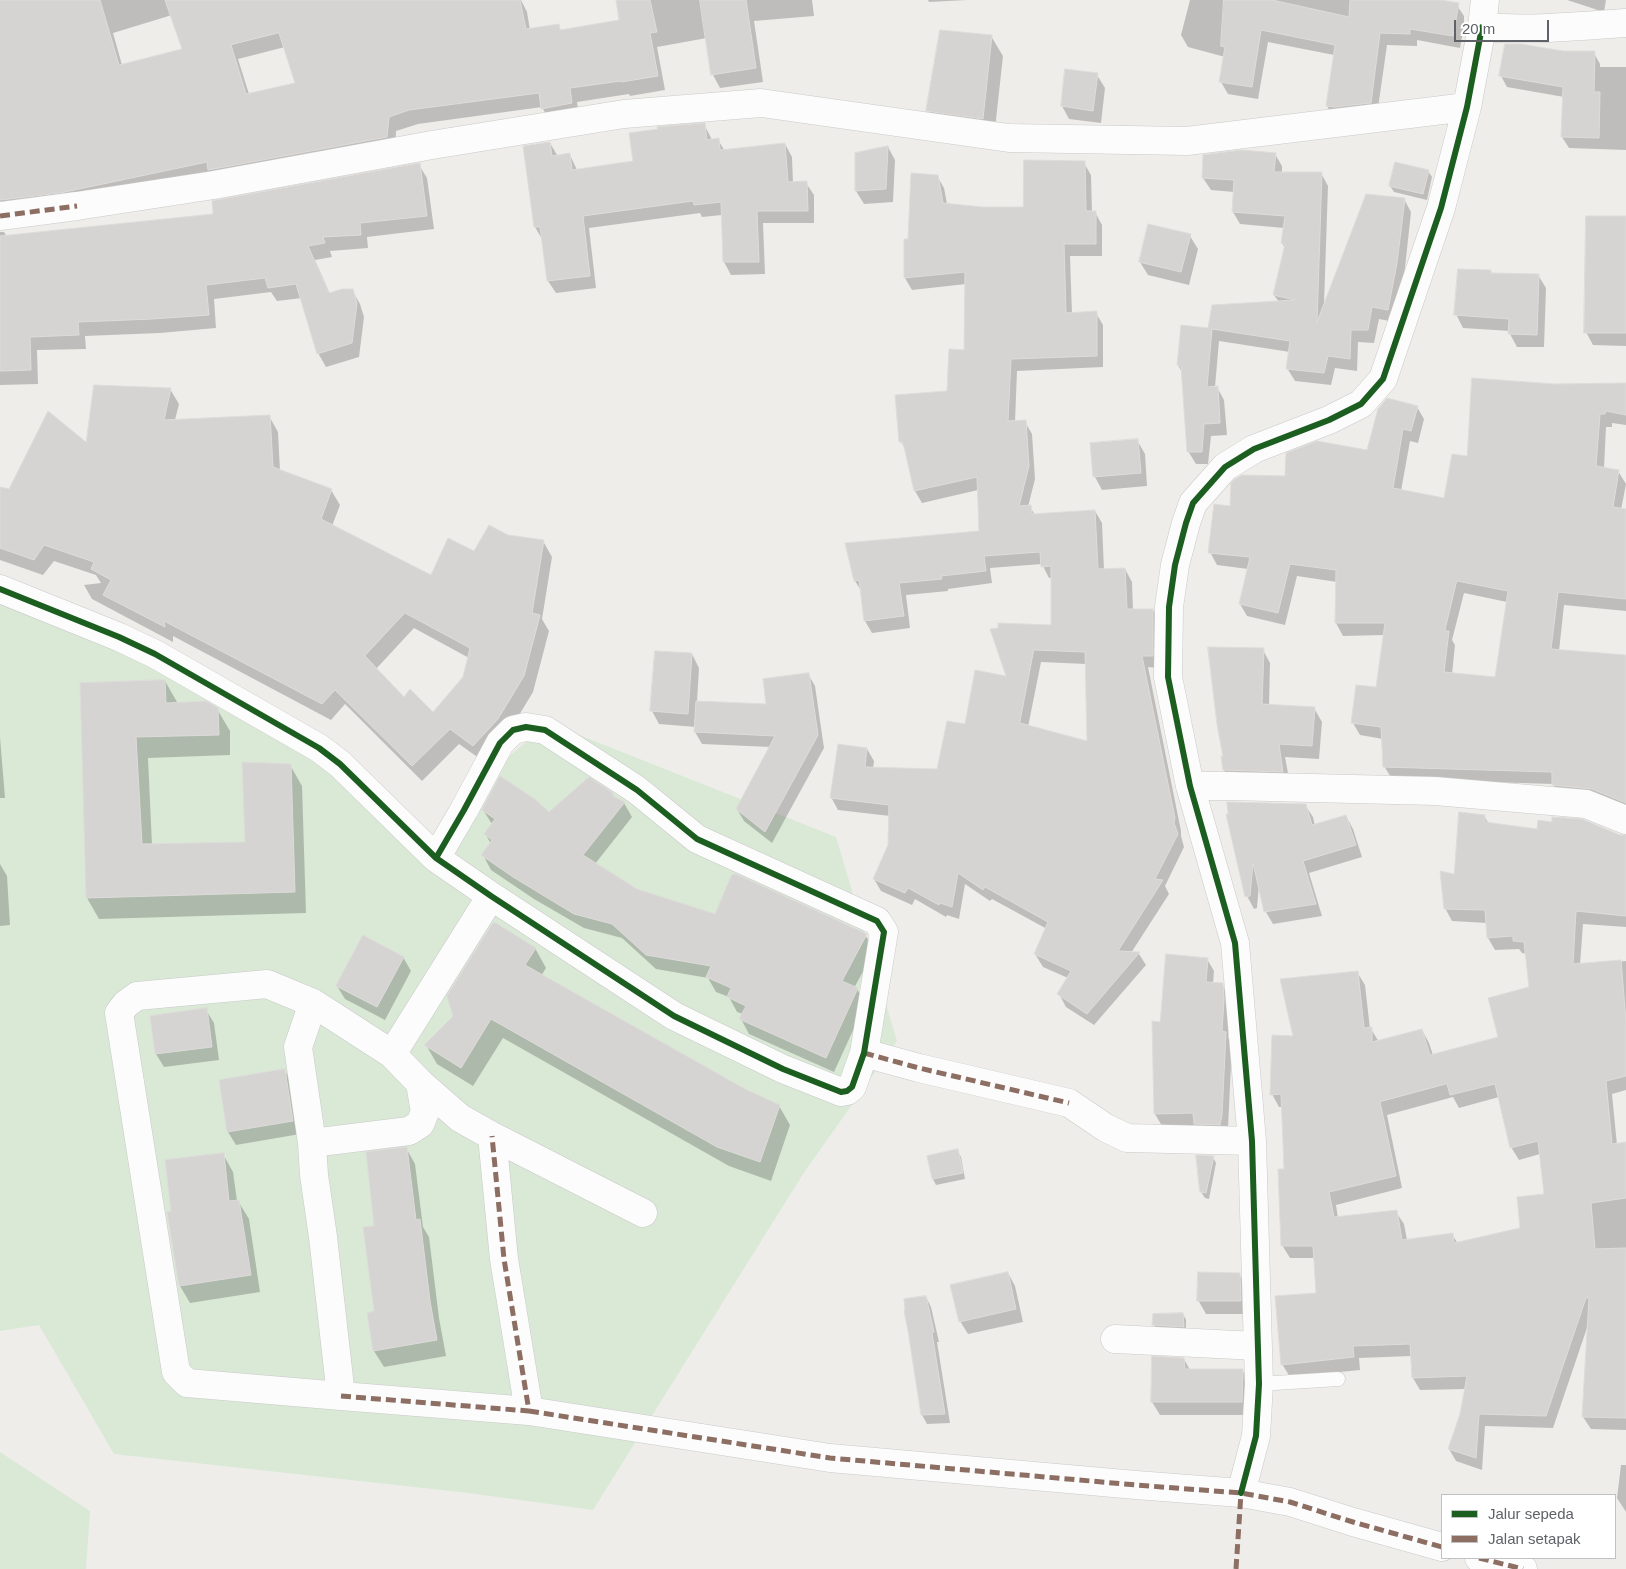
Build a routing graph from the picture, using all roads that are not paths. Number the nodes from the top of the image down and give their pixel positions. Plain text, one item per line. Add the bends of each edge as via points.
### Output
1 (1485, 0) edge
2 (1626, 23) edge
3 (1482, 27) junction
4 (1467, 107) junction
5 (0, 216) edge
6 (0, 589) edge
7 (1190, 786) junction
8 (1626, 820) edge
9 (436, 858) junction
10 (490, 896) junction
11 (313, 1003) junction
12 (864, 1053) junction
13 (392, 1054) junction
14 (420, 1083) junction
15 (492, 1136) junction
16 (1252, 1141) junction
17 (312, 1143) junction
18 (643, 1213) dead end
19 (1115, 1339) dead end
20 (1257, 1346) junction
21 (1338, 1379) dead end
22 (1259, 1384) junction
23 (341, 1396) junction
24 (530, 1411) junction
25 (1241, 1493) junction
26 (1441, 1547) edge
27 (1483, 1559) edge
28 (1523, 1569) edge

1 - 3 street
2 - 3 street via 1531,29
3 - 4 street
4 - 5 street via 1187,141 1009,138 761,103 624,114 204,186
4 - 7 street via 1441,208 1383,379 1361,404 1254,449 1225,467 1193,504 1176,565 1169,607 1168,677
6 - 9 street via 156,654 319,748 340,764
7 - 8 street via 1435,791 1586,804
7 - 16 street via 1234,943
9 - 10 street
9 - 12 street via 500,743 513,730 526,727 545,730 637,790 697,839 877,921 884,932
10 - 12 street via 674,1016 783,1069 841,1092 847,1091 852,1087
10 - 13 street
11 - 13 street
11 - 17 street via 298,1047
11 - 23 street via 267,984 137,996 119,1013 176,1372 187,1383
12 - 16 street via 1068,1102 1127,1138
13 - 14 street
14 - 15 street via 460,1118
14 - 17 street via 425,1112 420,1124 409,1131
15 - 18 street
15 - 24 street via 504,1259
16 - 20 street
17 - 23 street
19 - 20 street
20 - 22 street
21 - 22 lane
22 - 25 street via 1256,1436
23 - 24 street
24 - 25 street via 830,1458
25 - 26 street via 1290,1502
27 - 28 street

